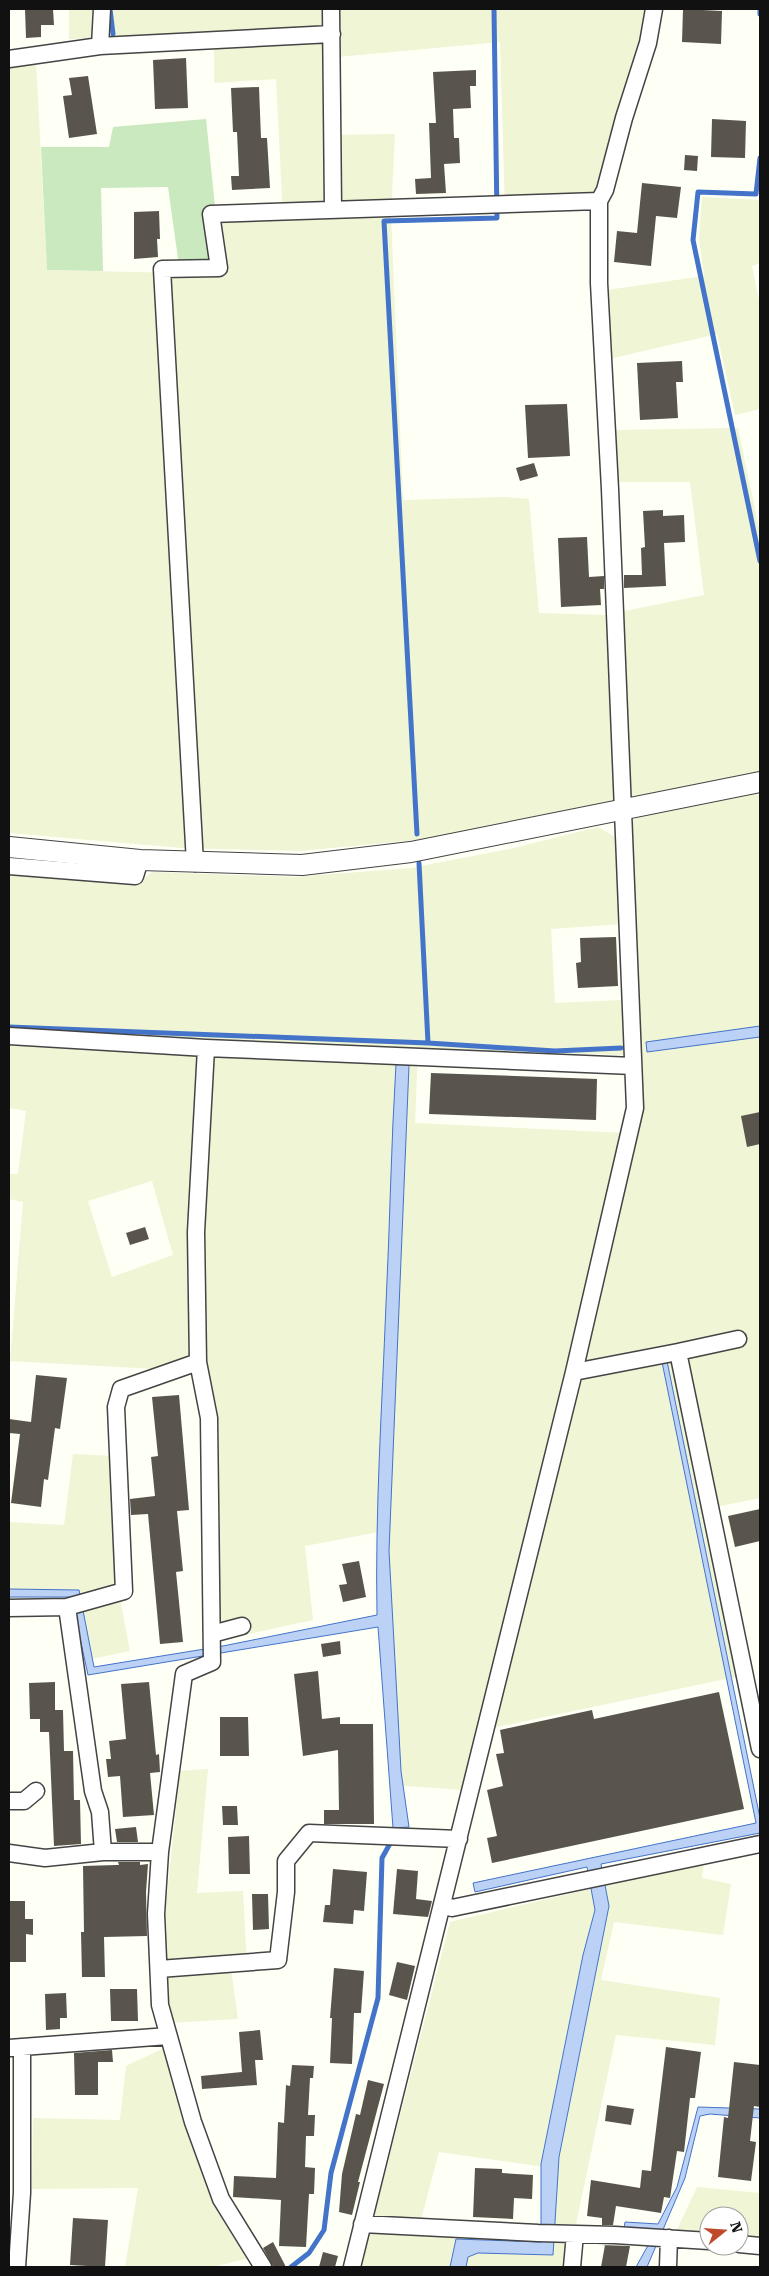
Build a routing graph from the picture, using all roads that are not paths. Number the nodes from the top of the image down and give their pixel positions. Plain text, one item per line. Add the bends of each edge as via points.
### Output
1 (102, 9) edge
2 (331, 9) edge
3 (654, 9) edge
4 (332, 34) junction
5 (100, 46) junction
6 (9, 59) edge
7 (599, 202) junction
8 (333, 209) junction
9 (760, 782) edge
10 (624, 810) junction
11 (9, 847) edge
12 (140, 860) junction
13 (195, 863) junction
14 (9, 866) edge
15 (9, 1036) edge
16 (206, 1048) junction
17 (633, 1066) junction
18 (738, 1339) dead end
19 (678, 1352) junction
20 (198, 1362) junction
21 (574, 1372) junction
22 (67, 1607) junction
23 (9, 1608) edge
24 (242, 1626) dead end
25 (212, 1638) junction
26 (760, 1749) edge
27 (36, 1791) dead end
28 (9, 1801) edge
29 (459, 1839) junction
30 (760, 1844) edge
31 (103, 1852) junction
32 (160, 1852) junction
33 (9, 1853) edge
34 (442, 1905) junction
35 (159, 1969) junction
36 (168, 2036) junction
37 (15, 2048) edge
38 (362, 2224) junction
39 (575, 2234) junction
40 (661, 2237) junction
41 (699, 2241) edge
42 (17, 2267) edge
43 (263, 2267) edge
44 (352, 2267) edge
45 (572, 2267) edge
46 (668, 2267) edge

1 - 5 street
2 - 4 street
3 - 7 street via 648,43
4 - 5 street
4 - 8 street
5 - 6 street
7 - 8 street
7 - 10 street via 599,283
8 - 13 street via 211,214 219,268 162,269
9 - 10 street
10 - 13 street via 411,852 302,865
10 - 17 street
11 - 12 street
12 - 13 street
12 - 14 street via 136,876
15 - 16 street
16 - 17 street
16 - 20 street via 196,1232
17 - 21 street via 635,1108
18 - 19 street
19 - 21 street
19 - 26 street
20 - 22 street via 121,1389 116,1407 124,1591
20 - 25 street via 209,1418
21 - 29 street
22 - 23 street
22 - 31 street via 93,1791 100,1812
24 - 25 street
25 - 32 street via 212,1662 184,1674
27 - 28 street via 24,1801
29 - 34 street
29 - 35 street via 309,1833 286,1861 278,1960
30 - 34 street via 452,1908
31 - 32 street
31 - 33 street via 45,1858
32 - 35 street via 156,1914
34 - 38 street
35 - 36 street via 160,2005
36 - 37 street
36 - 43 street via 193,2122 221,2198
37 - 42 street via 22,2193
38 - 39 street
38 - 44 street
39 - 40 street
39 - 45 street
40 - 41 street
40 - 46 street

